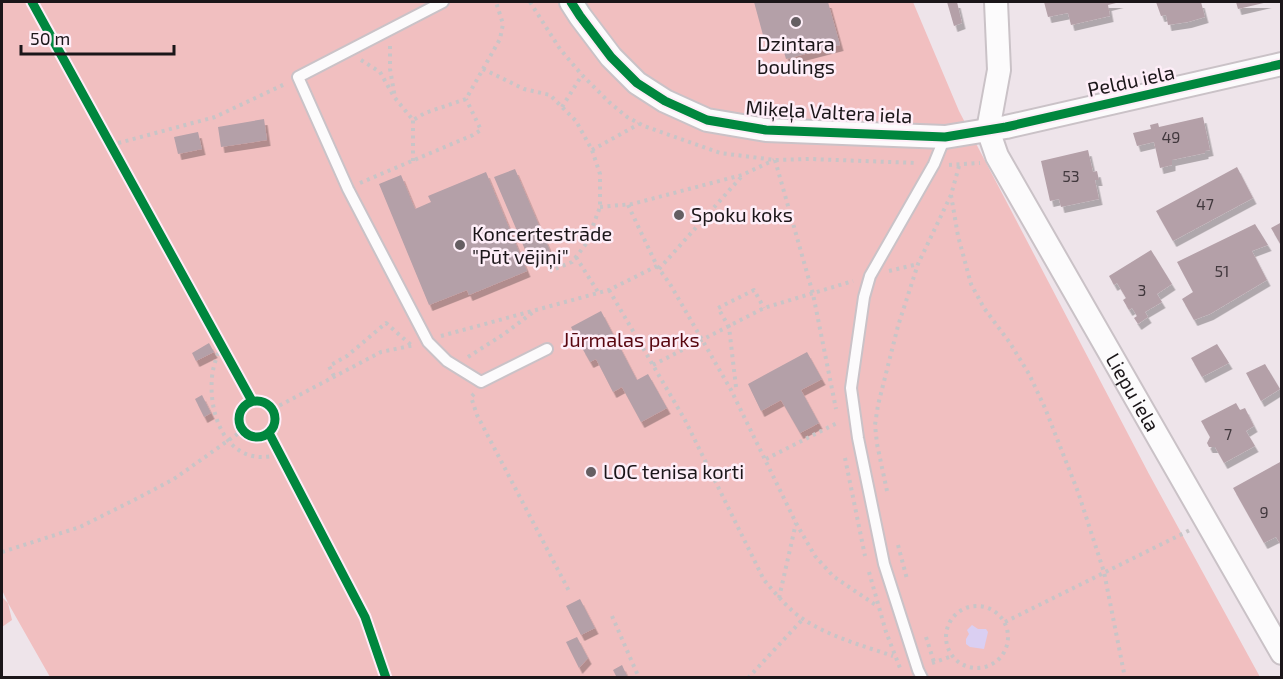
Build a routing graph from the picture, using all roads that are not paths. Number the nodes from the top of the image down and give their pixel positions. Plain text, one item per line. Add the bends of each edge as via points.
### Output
1 (443, 2) edge
2 (571, 2) edge
3 (996, 2) edge
4 (1281, 64) edge
5 (988, 130) junction
6 (945, 137) junction
7 (547, 349) dead end
8 (1281, 654) edge
9 (920, 674) edge

1 - 7 lane via 298,77 348,189 428,342 455,366 482,382
2 - 6 street, Miķeļa Valtera iela via 611,57 637,83 707,120 766,130
3 - 5 street via 999,70
4 - 5 street, Peldu iela
5 - 6 street, Miķeļa Valtera iela
5 - 8 street, Liepu iela via 997,156
6 - 9 lane via 934,164 870,276 851,388 884,564

